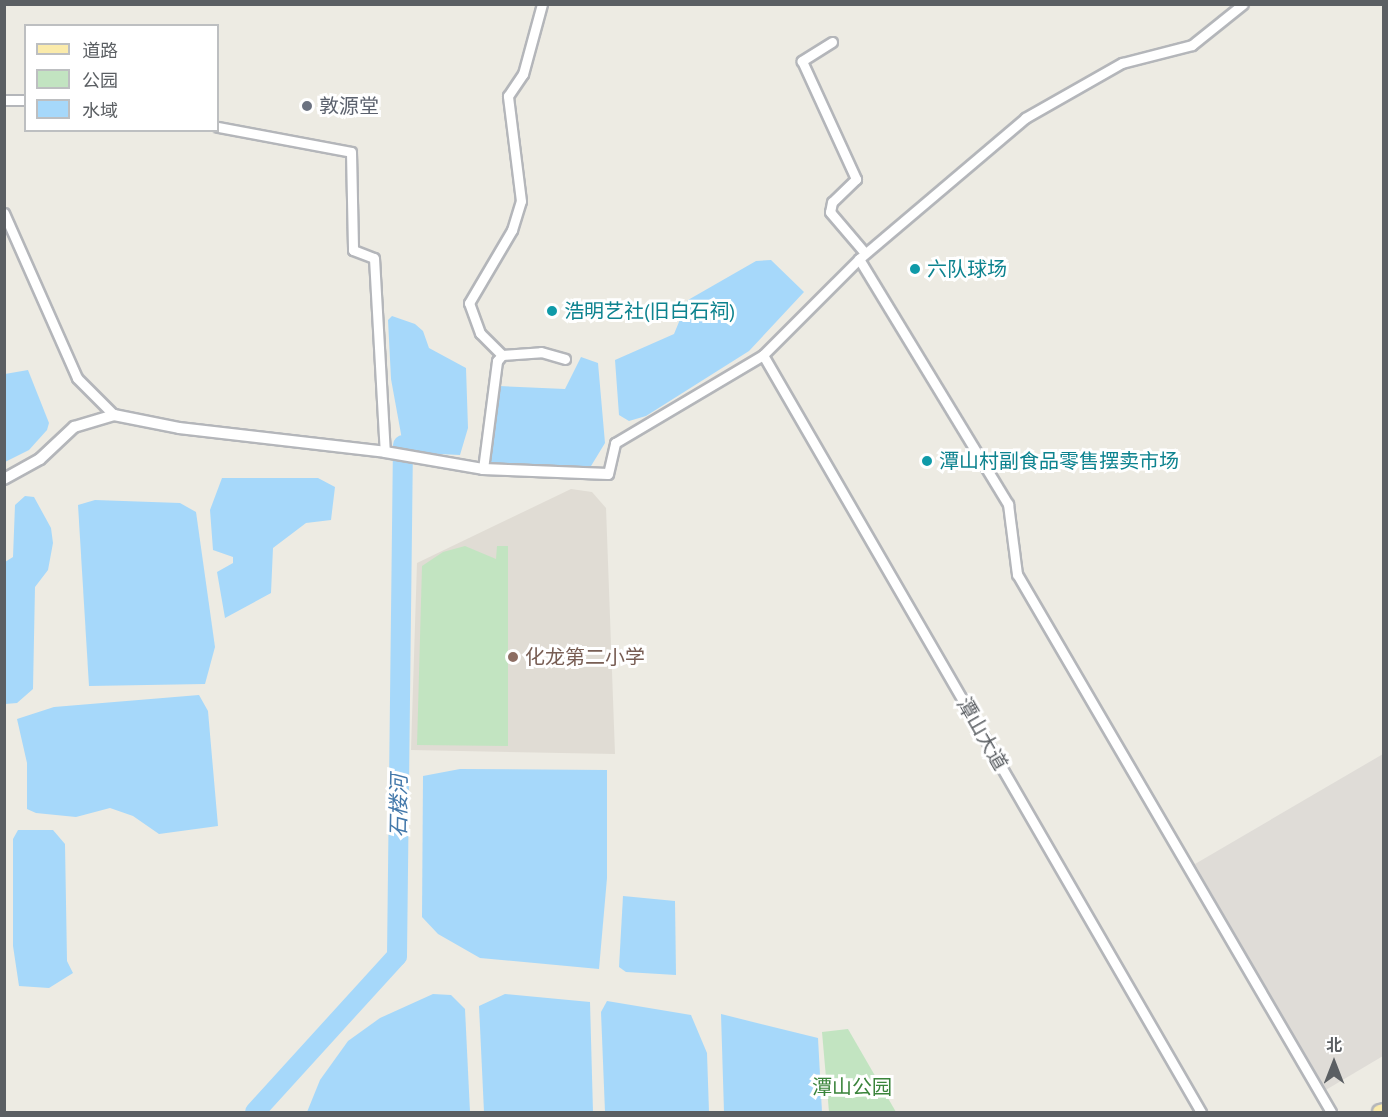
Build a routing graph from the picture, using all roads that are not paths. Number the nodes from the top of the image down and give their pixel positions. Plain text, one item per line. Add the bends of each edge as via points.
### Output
1 (542, 4) edge
2 (1243, 4) edge
3 (832, 42) dead end
4 (4, 100) edge
5 (24, 100) edge
6 (219, 127) edge
7 (4, 213) edge
8 (862, 256) junction
9 (502, 355) junction
10 (763, 355) junction
11 (565, 359) dead end
12 (114, 415) junction
13 (389, 453) junction
14 (483, 469) junction
15 (608, 474) joint
16 (4, 478) edge
17 (1201, 1113) edge
18 (1331, 1113) edge

1 - 9 street via 523,74 508,96 521,201 512,230 469,303 480,333
2 - 8 street via 1192,45 1122,63 1025,118
3 - 8 street via 802,61 856,178 832,202 830,212
4 - 5 street
6 - 13 street via 351,152 353,250 374,258
7 - 12 street via 77,378
8 - 10 street
8 - 18 street via 1008,504 1017,574
9 - 11 street via 541,352
9 - 14 street via 497,361
10 - 15 street via 615,443
10 - 17 street, 潭山大道
12 - 13 street via 179,428
12 - 16 street via 74,427 40,459
13 - 14 street
14 - 15 street

